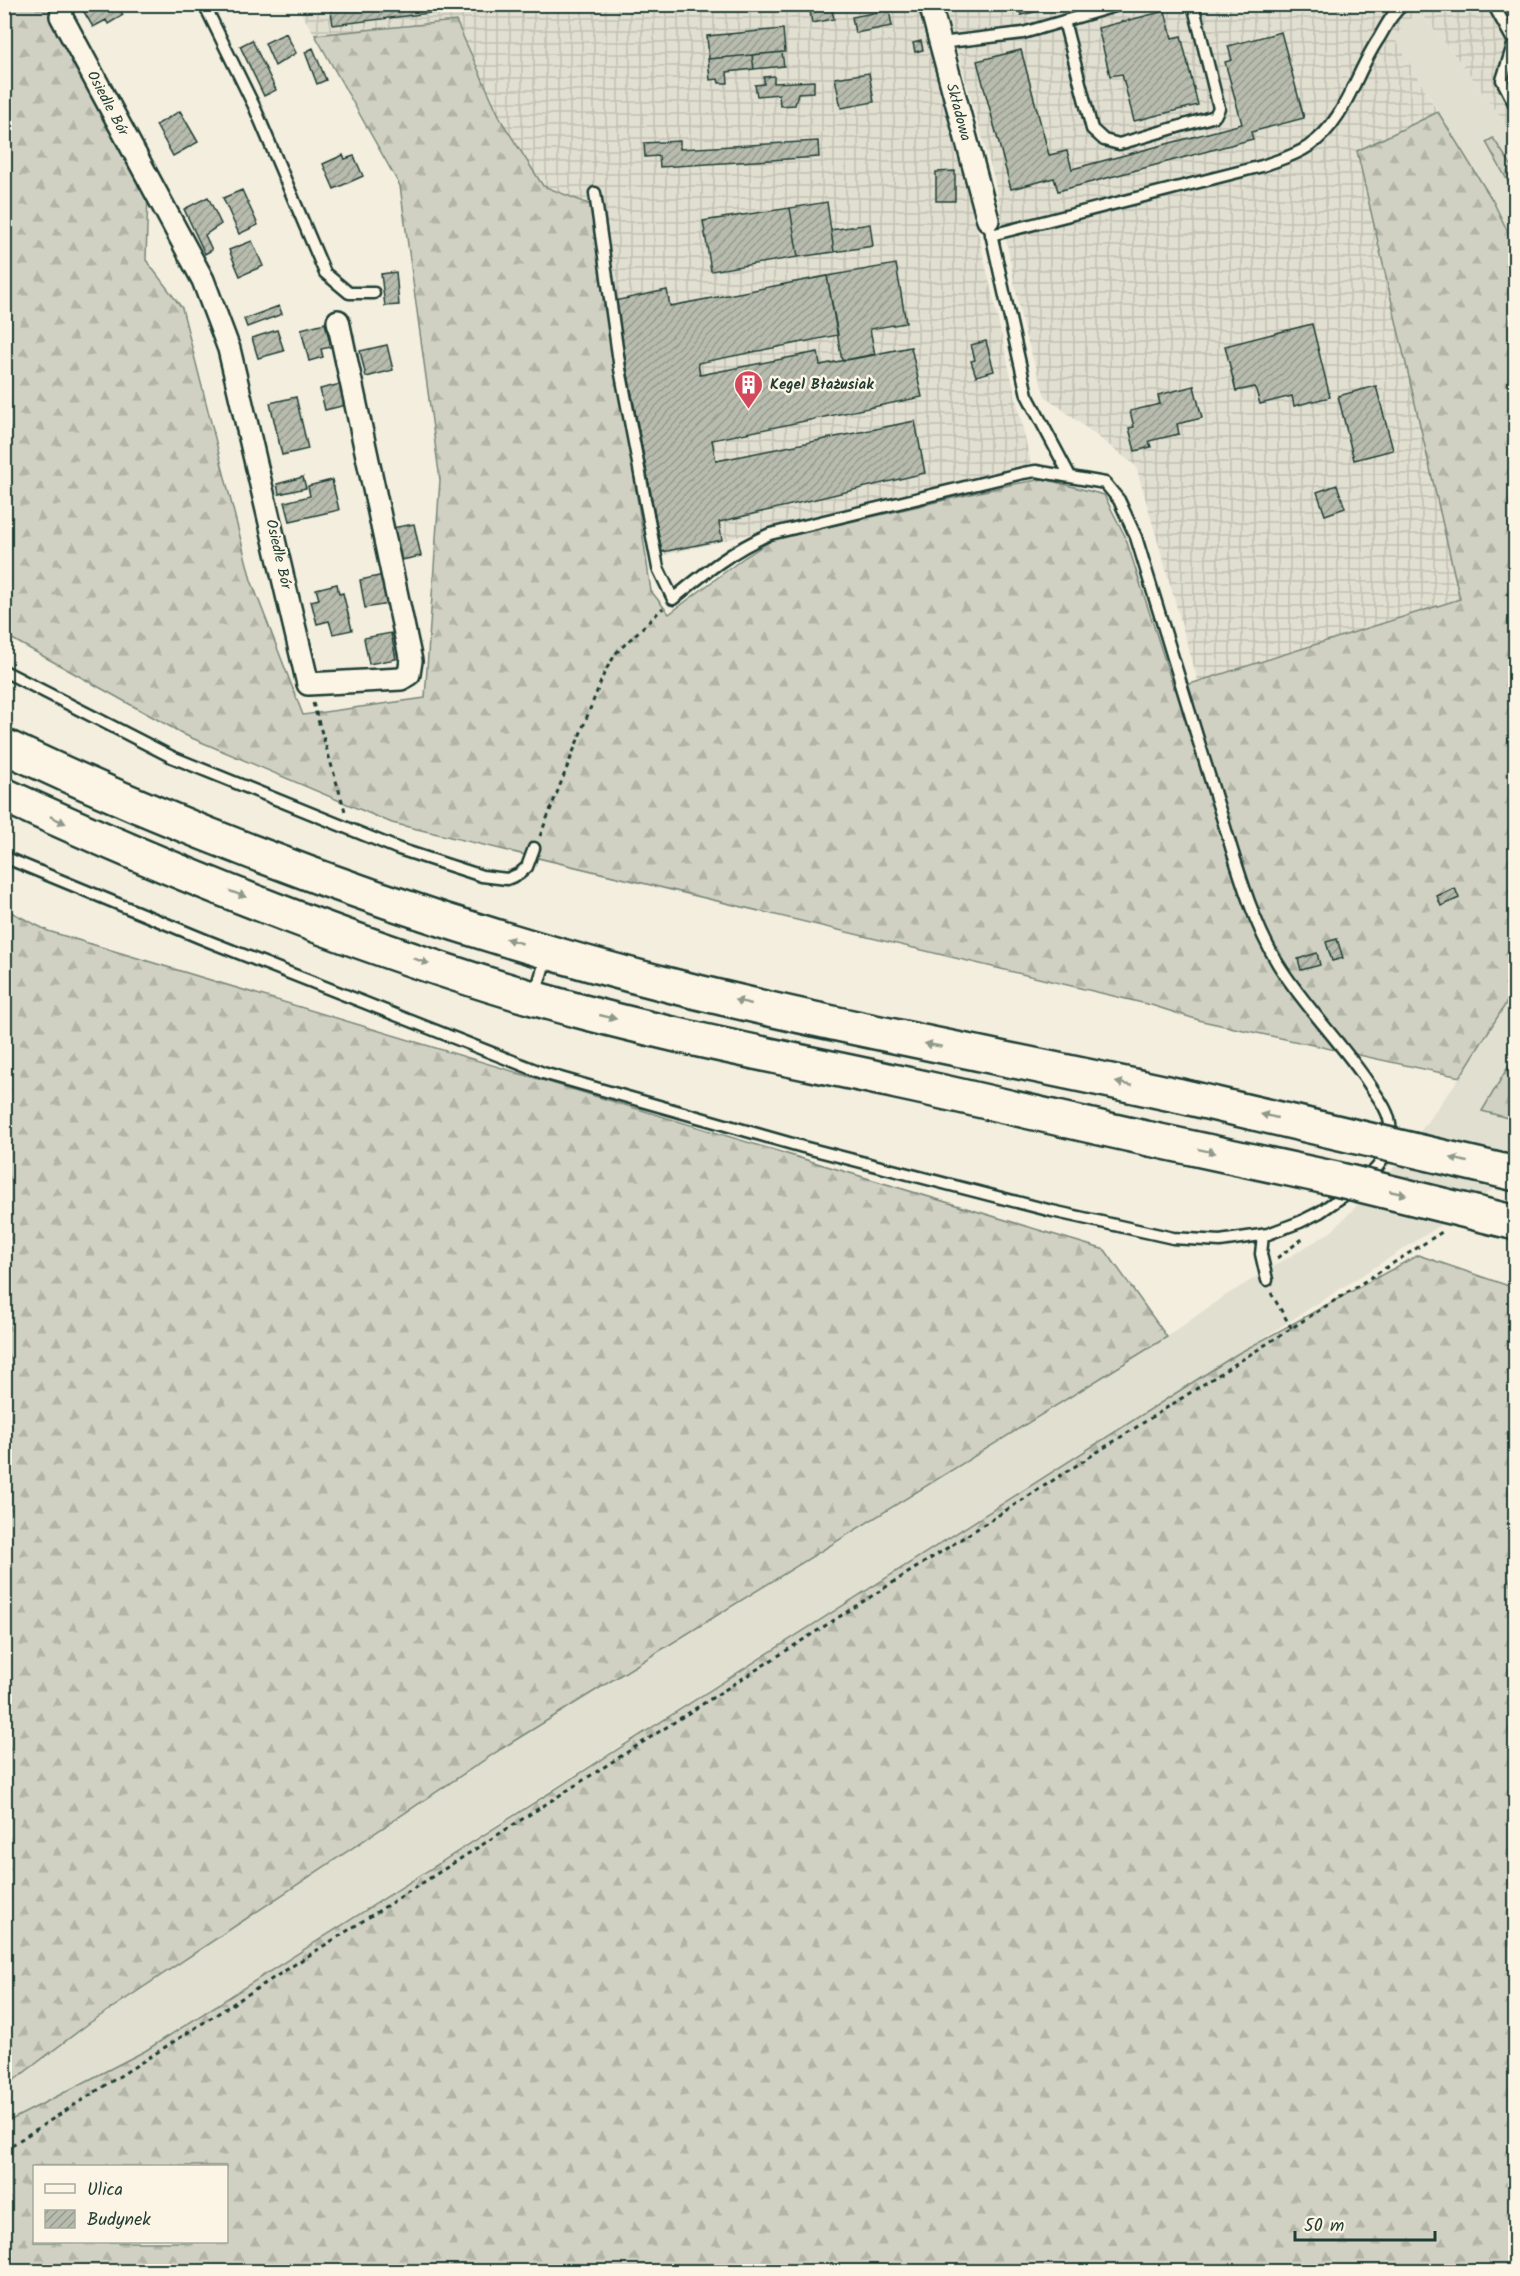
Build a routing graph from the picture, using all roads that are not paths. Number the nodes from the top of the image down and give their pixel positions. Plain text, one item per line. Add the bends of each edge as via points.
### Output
1 (63, 4) edge
2 (204, 4) edge
3 (930, 4) edge
4 (1122, 4) edge
5 (1193, 4) edge
6 (1404, 4) edge
7 (1493, 4) edge
8 (1064, 21) junction
9 (940, 43) junction
10 (1515, 107) edge
11 (595, 193) dead end
12 (989, 228) junction
13 (374, 293) dead end
14 (338, 321) dead end
15 (1070, 476) junction
16 (4, 671) edge
17 (4, 746) edge
18 (4, 795) edge
19 (534, 848) road end
20 (4, 857) edge
21 (548, 950) junction
22 (534, 998) junction
23 (1515, 1174) edge
24 (1515, 1223) edge
25 (1263, 1234) junction
26 (1267, 1280) road end

1 - 14 street, Osiedle Bór via 61,16 203,280 229,349 308,684 401,679 411,668
2 - 13 lane via 254,106 325,273 349,293
3 - 9 street, Składowa
4 - 8 lane
5 - 8 lane via 1219,108 1215,116 1119,144 1104,140 1092,129
6 - 12 lane via 1372,47 1333,124 1296,154 1262,166
7 - 10 lane via 1514,42 1502,80
8 - 9 lane via 1023,33
9 - 12 street, Składowa
11 - 15 lane via 620,369 658,568 673,599 732,554 770,534 1023,473
12 - 15 lane via 1028,395
15 - 25 lane via 1105,483 1119,500 1136,537 1230,843 1263,933 1278,964 1354,1061 1389,1119 1387,1151 1375,1171 1320,1212
16 - 19 lane via 172,757 399,849 482,876 507,879 527,867
21 -> 17 main road via 432,917 274,861 165,819
18 -> 22 main road via 232,892
20 - 25 lane via 543,1073 803,1147 1052,1211 1196,1241
21 - 22 lane
23 -> 21 main road, bridge via 1182,1096 672,986
22 -> 24 main road, bridge via 736,1048 1382,1189
25 - 26 lane via 1261,1254

